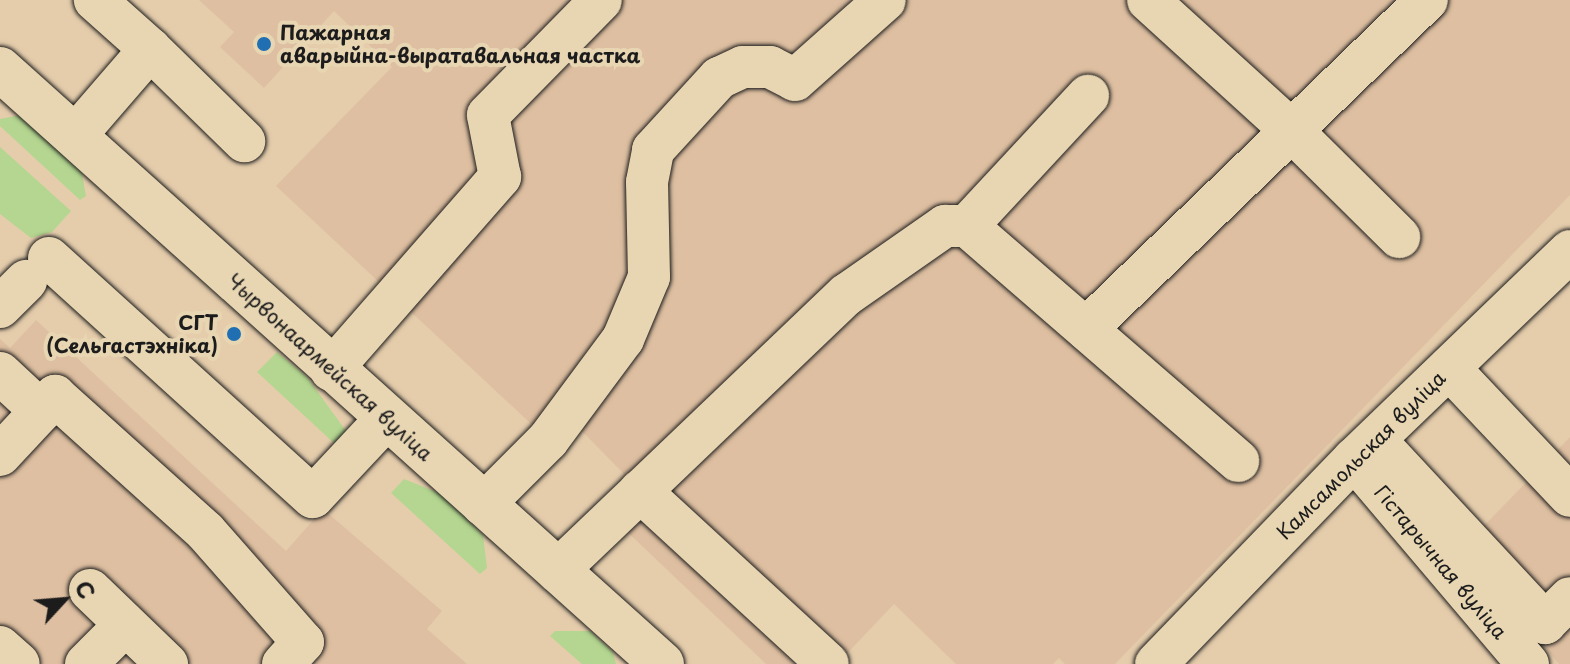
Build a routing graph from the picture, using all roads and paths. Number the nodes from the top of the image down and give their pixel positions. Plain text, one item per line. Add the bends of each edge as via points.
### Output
1 (95, 0) edge
2 (601, 0) edge
3 (885, 0) edge
4 (1148, 0) edge
5 (1427, 0) edge
6 (150, 49) junction
7 (0, 69) edge
8 (1088, 96) dead end
9 (1292, 131) junction
10 (75, 136) junction
11 (244, 141) dead end
12 (967, 226) junction
13 (1399, 237) dead end
14 (1570, 251) edge
15 (25, 282) edge
16 (1086, 329) junction
17 (1449, 368) junction
18 (331, 370) junction
19 (0, 373) edge
20 (41, 411) junction
21 (386, 419) junction
22 (1364, 450) junction
23 (0, 455) edge
24 (1238, 461) dead end
25 (640, 491) junction
26 (1570, 496) edge
27 (483, 505) junction
28 (557, 571) junction
29 (90, 590) dead end
30 (1570, 598) edge
31 (125, 625) junction
32 (0, 647) edge
33 (303, 657) edge
34 (649, 660) edge
35 (19, 664) edge
36 (86, 664) edge
37 (167, 664) edge
38 (828, 664) edge
39 (1156, 664) edge
40 (1528, 664) edge

1 - 6 street
2 - 18 street via 488,115 500,177
3 - 27 street via 795,80 770,67 743,67 719,78 653,150 647,182 649,277 623,339 548,440
4 - 9 street
5 - 9 street
6 - 10 street
6 - 11 street
7 - 10 main road, Чырвонаармейская вуліца
8 - 12 street
9 - 13 street
9 - 16 street
10 - 18 main road, Чырвонаармейская вуліца
12 - 16 street
12 - 25 street via 945,226 846,295
14 - 17 street, Камсамольская вуліца
15 - 21 street via 313,497
16 - 24 street
17 - 22 street, Камсамольская вуліца
17 - 26 street
18 - 21 main road, Чырвонаармейская вуліца
19 - 20 street
20 - 23 street
20 - 33 street via 55,396 205,531
21 - 27 main road, Чырвонаармейская вуліца
22 - 30 street via 1545,623
22 - 39 street, Камсамольская вуліца
22 - 40 street, Гістарычная вуліца
25 - 28 street
25 - 38 street
27 - 28 main road, Чырвонаармейская вуліца
28 - 34 main road, Чырвонаармейская вуліца
29 - 31 street
31 - 36 street
31 - 37 street
32 - 35 street

